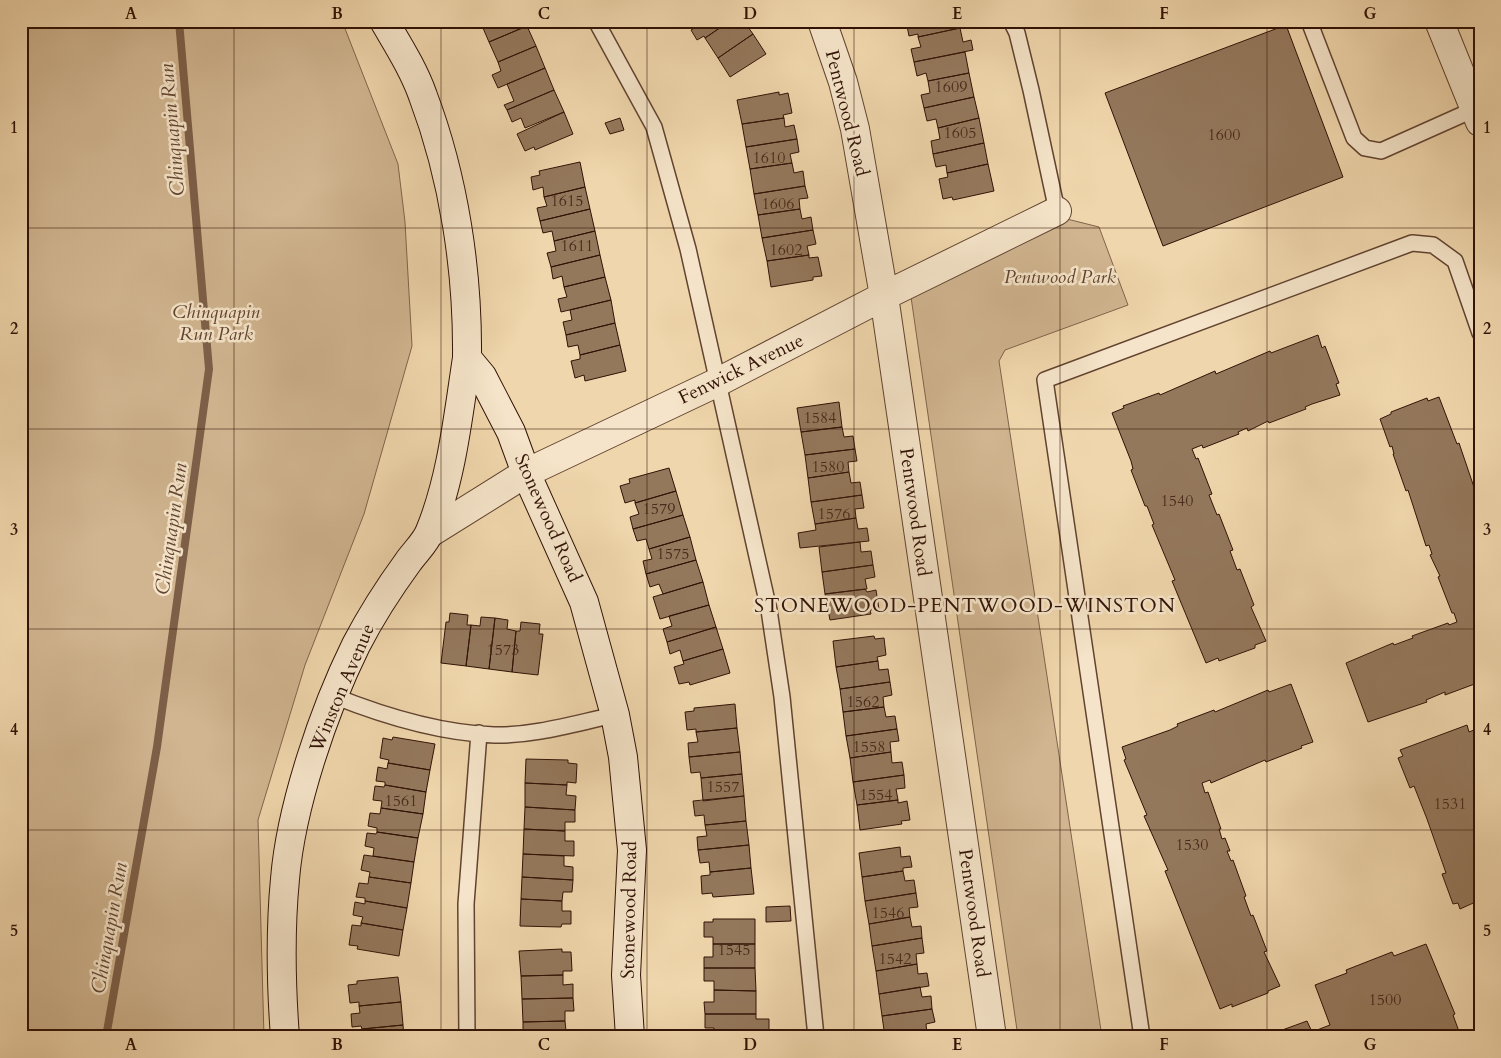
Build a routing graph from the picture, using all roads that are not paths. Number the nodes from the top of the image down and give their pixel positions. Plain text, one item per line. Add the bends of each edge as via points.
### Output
1 (384, 21) edge
2 (596, 21) edge
3 (822, 21) edge
4 (1011, 21) edge
5 (1309, 21) edge
6 (1439, 21) edge
7 (1478, 113) edge
8 (1057, 211) joint
9 (884, 296) junction
10 (1480, 333) edge
11 (467, 358) junction
12 (718, 382) junction
13 (526, 473) junction
14 (430, 533) junction
15 (334, 696) junction
16 (615, 715) junction
17 (479, 733) junction
18 (286, 1037) edge
19 (467, 1037) edge
20 (630, 1037) edge
21 (816, 1037) edge
22 (992, 1037) edge
23 (1142, 1037) edge

1 - 11 street via 423,94 450,188 468,310
2 - 12 lane via 654,128 688,249
3 - 9 street, Pentwood Road via 855,129
4 - 8 lane via 1031,90
5 - 7 lane via 1354,138 1365,148 1381,151
6 - 7 street
8 - 9 street, Fenwick Avenue
9 - 12 street, Fenwick Avenue
9 - 22 street, Pentwood Road
10 - 23 lane via 1455,261 1433,245 1412,243 1045,380
11 - 13 street, Stonewood Road via 494,398
11 - 14 street, Winston Avenue via 444,486
12 - 13 street, Fenwick Avenue
12 - 21 lane via 770,610 782,697
13 - 14 street, Fenwick Avenue
13 - 16 street, Stonewood Road via 584,602
14 - 15 street, Winston Avenue via 374,612
15 - 17 lane via 398,718
15 - 18 street, Winston Avenue via 310,763 290,838 281,961
16 - 17 lane via 543,730 495,735
16 - 20 street, Stonewood Road via 623,757 632,850 626,975
17 - 19 lane via 466,904

